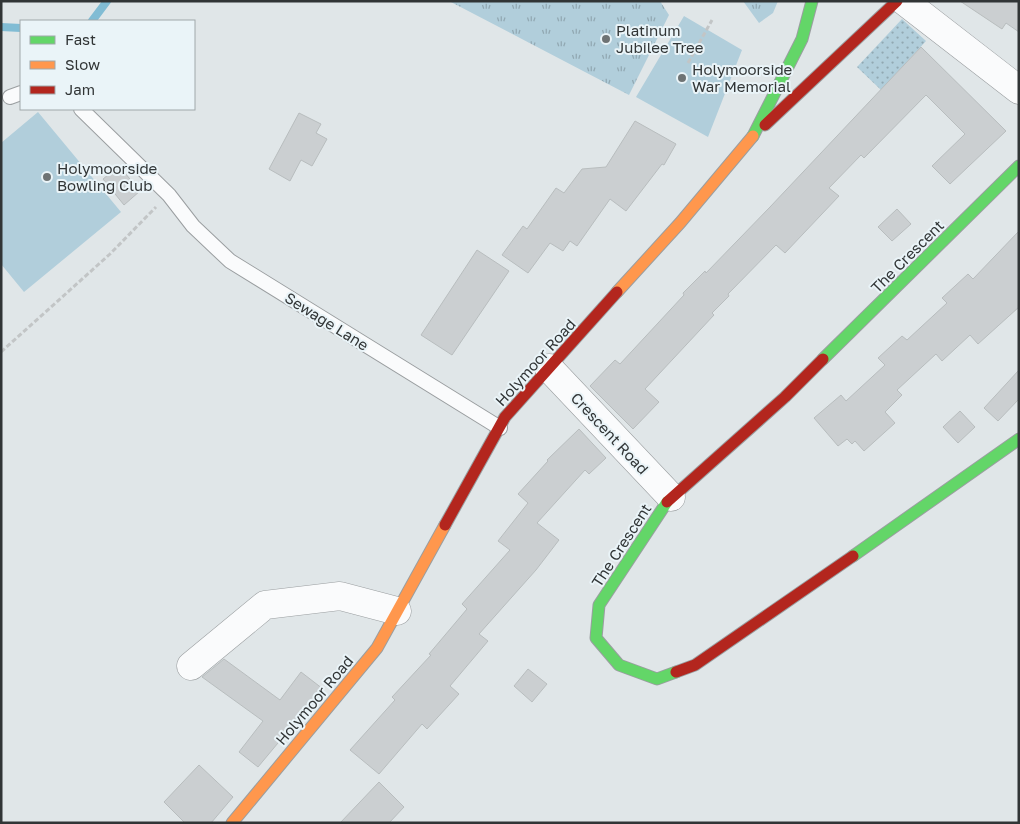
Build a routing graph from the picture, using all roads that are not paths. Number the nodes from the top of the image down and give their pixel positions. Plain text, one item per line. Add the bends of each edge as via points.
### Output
1 (812, 1) edge
2 (897, 1) edge
3 (904, 1) edge
4 (1019, 90) edge
5 (82, 110) edge
6 (752, 138) junction
7 (1019, 166) edge
8 (550, 368) junction
9 (500, 428) junction
10 (1019, 439) edge
11 (671, 497) junction
12 (397, 611) junction
13 (191, 666) dead end
14 (232, 823) edge

1 - 6 street, Holymoor Road via 802,39
2 - 6 street
3 - 4 street
5 - 9 lane, Sewage Lane via 169,195 193,226 230,261
6 - 8 street, Holymoor Road
7 - 11 street, The Crescent via 785,397
8 - 9 street, Holymoor Road via 505,417
8 - 11 street, Crescent Road
9 - 12 street, Holymoor Road
10 - 11 street, The Crescent via 695,665 657,679 619,665 596,638 599,605
12 - 13 street via 340,596 265,605
12 - 14 street, Holymoor Road via 377,648

